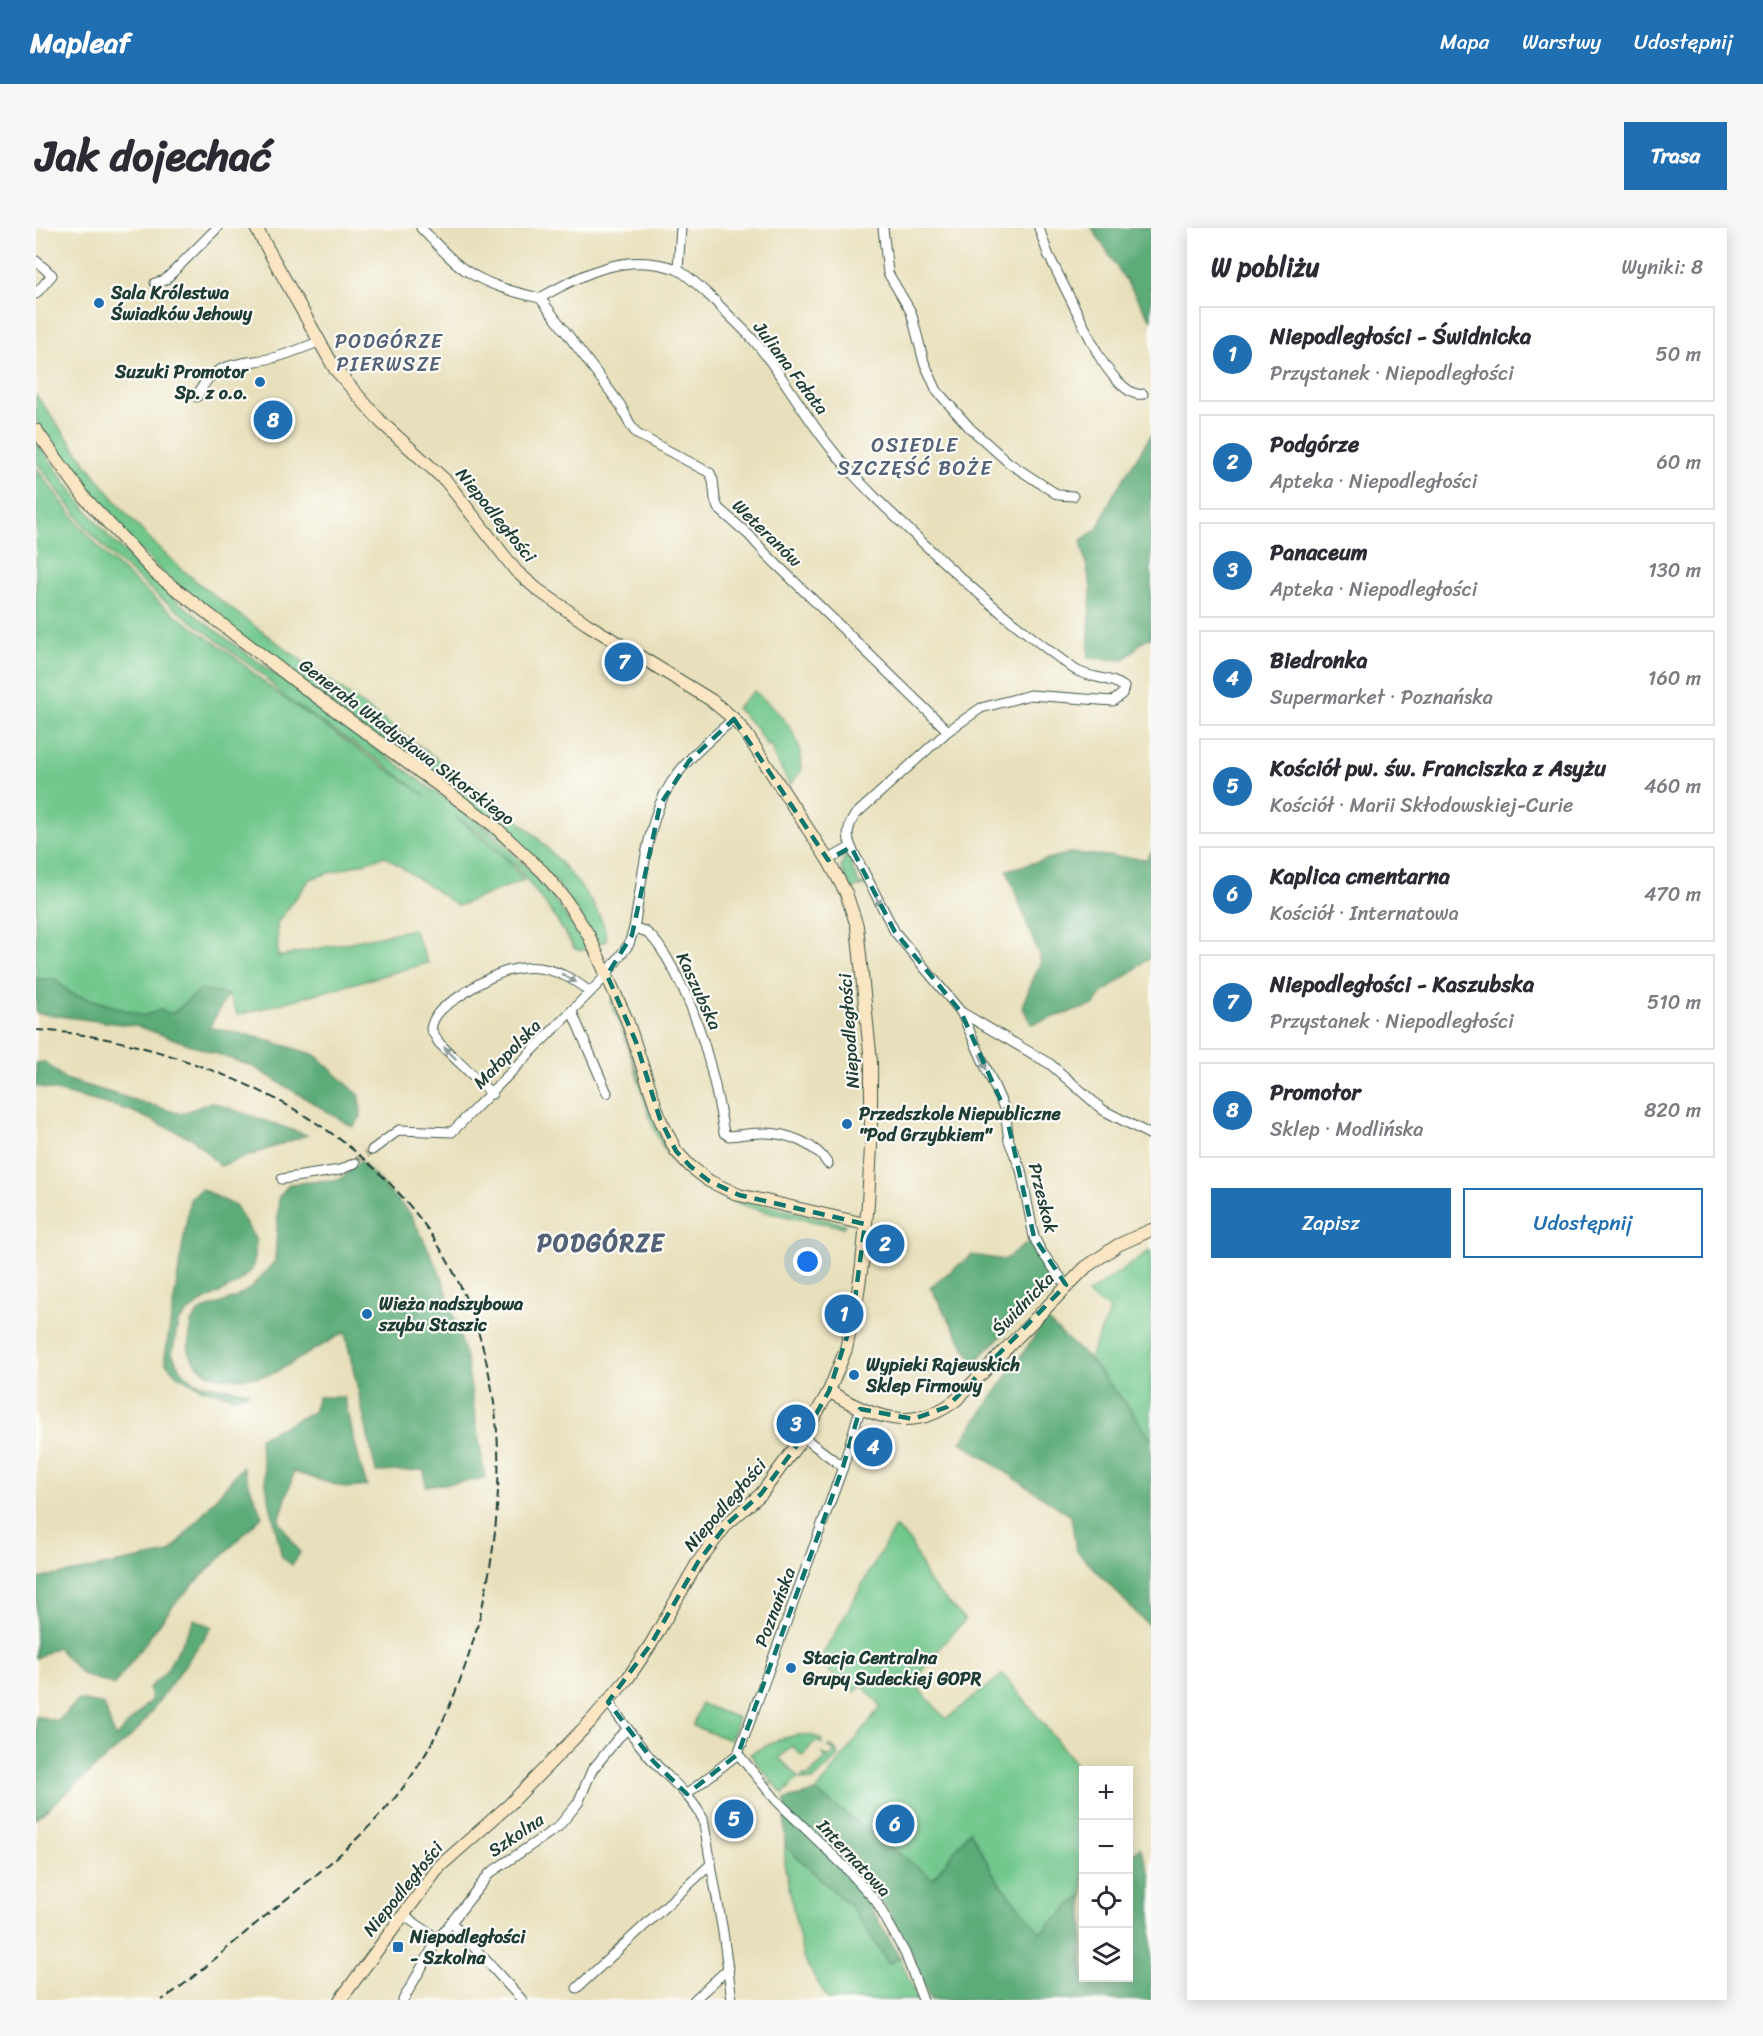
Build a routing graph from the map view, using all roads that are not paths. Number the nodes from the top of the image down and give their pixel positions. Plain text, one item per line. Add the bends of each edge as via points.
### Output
1 (217, 228) edge
2 (256, 228) edge
3 (421, 228) edge
4 (681, 228) edge
5 (883, 228) edge
6 (892, 228) edge
7 (1039, 228) edge
8 (885, 240) junction
9 (36, 261) edge
10 (678, 270) junction
11 (155, 283) dead end
12 (36, 294) edge
13 (540, 298) junction
14 (318, 342) junction
15 (1143, 394) dead end
16 (197, 397) dead end
17 (36, 430) edge
18 (1073, 496) dead end
19 (734, 719) junction
20 (948, 731) junction
21 (851, 847) junction
22 (828, 860) junction
23 (634, 928) junction
24 (607, 975) junction
25 (590, 992) junction
26 (572, 1012) junction
27 (961, 1012) junction
28 (492, 1094) junction
29 (607, 1094) dead end
30 (1151, 1135) edge
31 (372, 1150) tunnel mouth
32 (355, 1163) tunnel mouth
33 (828, 1164) dead end
34 (282, 1179) dead end
35 (866, 1224) junction
36 (1151, 1230) edge
37 (1066, 1286) junction
38 (829, 1391) junction
39 (860, 1409) junction
40 (803, 1437) junction
41 (843, 1467) junction
42 (609, 1702) junction
43 (628, 1729) junction
44 (738, 1754) junction
45 (687, 1794) junction
46 (711, 1864) junction
47 (403, 1915) junction
48 (451, 1922) junction
49 (438, 1939) junction
50 (729, 1968) junction
51 (577, 1988) dead end
52 (697, 1999) edge
53 (340, 2000) edge
54 (403, 2000) edge
55 (522, 2000) edge
56 (732, 2000) edge
57 (923, 2000) edge

1 - 11 street via 165,280
2 - 14 main road, Niepodległości
3 - 13 street via 463,269 509,291
4 - 10 street
5 - 8 street
6 - 8 street
7 - 15 street via 1101,361 1129,390
8 - 18 street via 888,273 910,312 924,363 937,391 1009,463 1058,495
9 - 12 street via 52,275
10 - 13 street, Juliana Fałata via 647,263 613,265
10 - 20 street, Juliana Fałata via 706,292 756,344 824,440 883,505 987,602 1061,659 1077,671 1115,680 1124,687 1113,701 1030,695 1007,699 981,708
13 - 20 street, Weteranów via 609,389 637,434 710,473 718,508
14 - 16 street via 289,353 222,368 210,376
14 - 19 main road, Niepodległości via 353,392 446,481 516,571 587,624 711,700
17 - 24 main road, Generała Władysława Sikorskiego via 86,498 155,573 493,825 543,872 588,934
19 - 22 main road, Niepodległości
19 - 23 street via 689,760 660,805
20 - 21 street via 855,815 848,834
21 - 22 street
21 -> 27 street, Przeskok via 896,932
22 - 35 main road, Niepodległości via 850,904 862,965 872,1104
23 - 24 street, Małopolska via 629,944
23 - 33 street, Kaszubska via 655,940 693,1011 706,1046 724,1133 790,1137 823,1155
24 - 25 street, Małopolska
24 - 35 main road, Generała Władysława Sikorskiego via 636,1042 660,1119 676,1151 690,1166 709,1181 739,1195
25 - 26 street, Małopolska
28 -> 25 street via 439,1043 431,1029 436,1014 480,982 512,969 555,971
26 - 28 street, Małopolska
26 - 29 street
27 - 30 street, Przeskok via 1050,1064 1103,1110
27 -> 37 street, Przeskok via 1005,1110 1009,1141 1021,1170 1034,1237
28 - 31 street, Małopolska via 452,1132 399,1130
32 - 34 street via 340,1170
35 - 38 main road, Niepodległości via 852,1322
36 - 37 main road, Świdnicka via 1102,1255
37 - 39 main road, Świdnicka via 947,1407 914,1419 889,1418
38 - 39 main road, Świdnicka
38 - 40 main road, Niepodległości
39 - 41 street, Poznańska
40 - 41 street
40 - 42 main road, Niepodległości via 761,1494 727,1524 698,1562 646,1651
41 - 44 street, Poznańska
42 - 43 street
42 - 47 main road, Niepodległości via 510,1804 441,1866
43 - 45 street
43 - 48 street, Szkolna via 592,1770 578,1803 558,1827 490,1873
44 - 45 street
44 - 57 street, Internatowa via 777,1801 876,1901 905,1953
45 - 46 street via 703,1819
46 - 50 street
46 - 51 street
47 - 49 street
47 - 53 main road, Niepodległości
48 - 49 street, Szkolna
48 - 55 street
49 - 54 street, Szkolna
50 - 52 street
50 - 56 street

